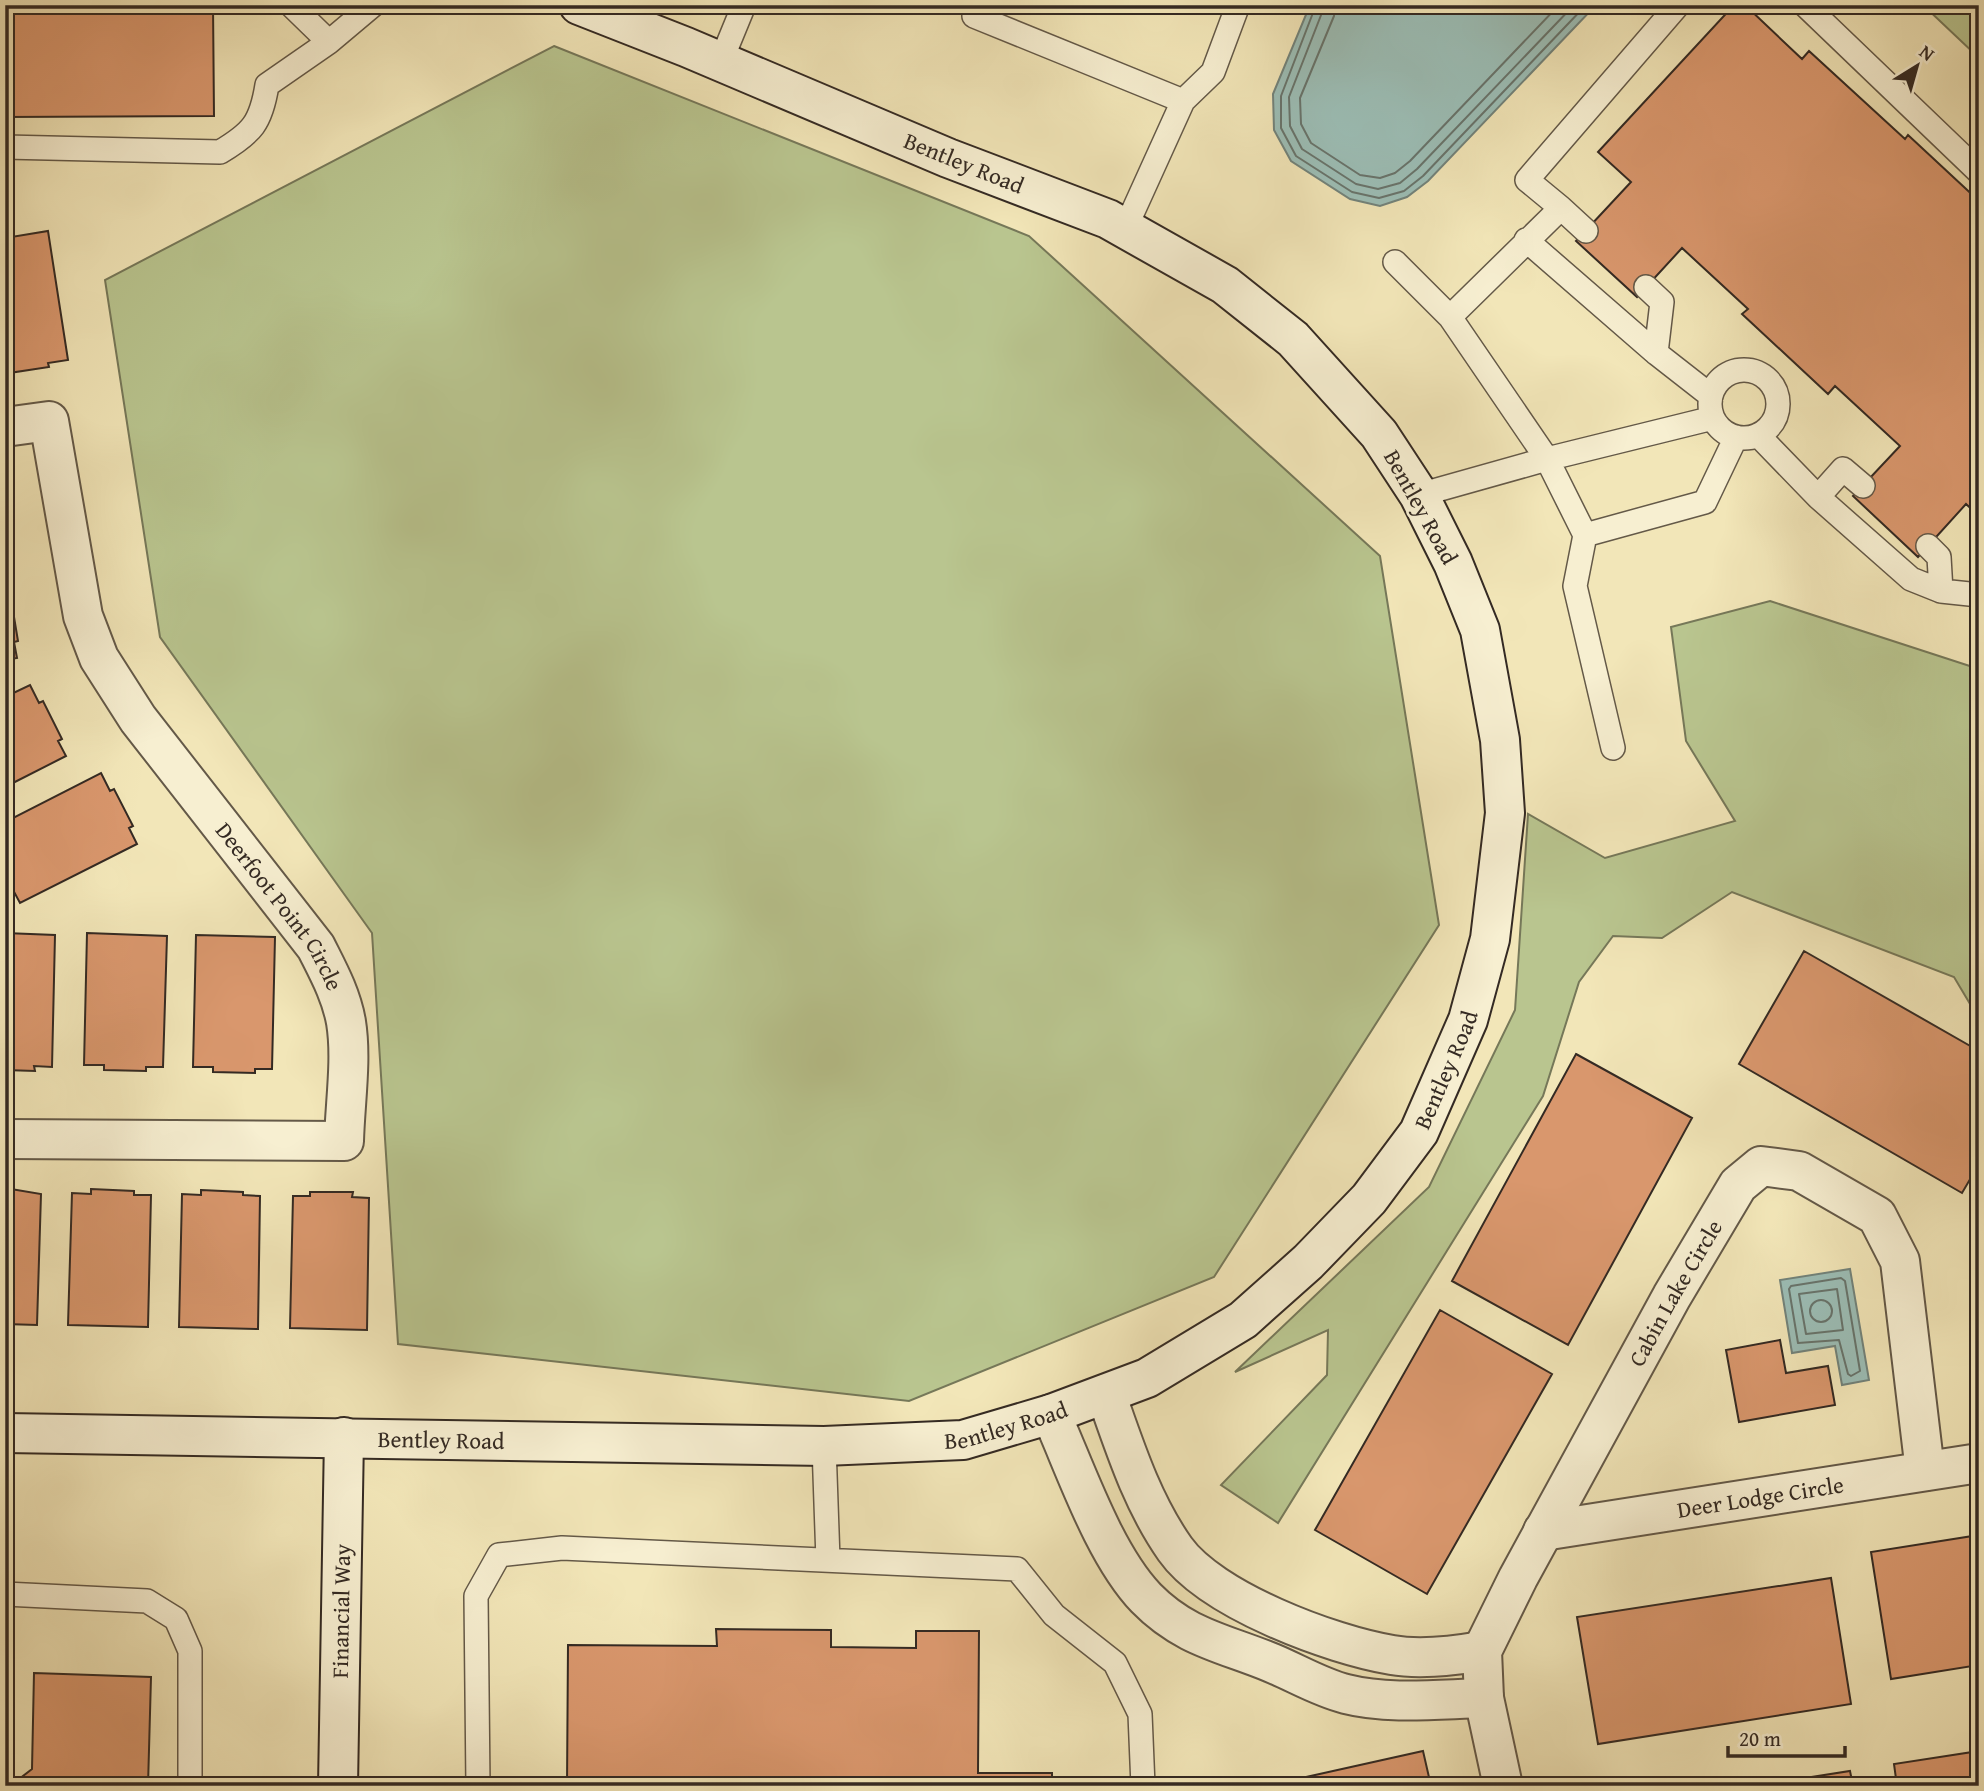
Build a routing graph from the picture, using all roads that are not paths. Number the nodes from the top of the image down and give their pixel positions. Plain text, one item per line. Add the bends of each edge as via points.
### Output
1 (291, 5) edge
2 (373, 5) edge
3 (744, 5) edge
4 (978, 5) edge
5 (1238, 5) edge
6 (1678, 5) edge
7 (1804, 5) edge
8 (577, 6) edge
9 (329, 42) junction
10 (721, 61) junction
11 (1183, 101) junction
12 (5, 148) edge
13 (1979, 172) edge
14 (1561, 208) junction
15 (1125, 229) junction
16 (1586, 231) dead end
17 (1526, 240) junction
18 (1395, 261) dead end
19 (1646, 287) dead end
20 (1450, 317) junction
21 (1656, 353) junction
22 (1712, 407) junction
23 (5, 428) edge
24 (1747, 436) junction
25 (1547, 459) junction
26 (1863, 486) dead end
27 (1419, 495) junction
28 (1818, 497) junction
29 (1586, 535) junction
30 (1928, 546) dead end
31 (1941, 592) junction
32 (1979, 595) edge
33 (1613, 748) dead end
34 (5, 1139) edge
35 (1105, 1394) junction
36 (1051, 1414) junction
37 (5, 1433) edge
38 (344, 1437) junction
39 (824, 1446) junction
40 (1979, 1464) edge
41 (1925, 1471) junction
42 (1543, 1531) junction
43 (828, 1560) junction
44 (5, 1594) edge
45 (1482, 1651) junction
46 (1484, 1698) junction
47 (190, 1786) edge
48 (338, 1786) edge
49 (478, 1786) edge
50 (1143, 1786) edge
51 (1503, 1786) edge

1 - 9 lane
2 - 9 lane
3 - 10 lane
4 - 11 lane via 974,16
5 - 11 lane via 1213,72
6 - 14 lane via 1527,180
7 - 13 lane
8 - 10 street, Bentley Road
9 - 12 lane via 267,85 263,114 245,137 220,152
10 - 15 street, Bentley Road
11 - 15 lane
14 - 16 lane
14 - 17 lane
15 - 27 street, Bentley Road via 1225,285 1293,339 1379,434
17 - 20 lane
17 - 21 lane
18 - 20 lane
19 - 21 lane via 1662,302
20 - 25 lane
21 - 22 lane
22 - 24 lane via 1718,426
22 - 24 lane via 1715,386 1733,371 1756,372 1766,378 1778,397 1778,409 1767,429
22 - 25 lane
23 - 34 street, Deerfoot Point Circle via 49,421 83,616 99,658 138,719 316,947 335,983 346,1023 347,1064 344,1141
24 - 28 lane
24 - 29 lane via 1705,502
25 - 27 lane
25 - 29 lane
26 - 28 lane via 1843,469
27 - 35 street, Bentley Road via 1480,631 1500,740 1505,813 1490,939 1468,1020 1419,1132 1369,1199 1308,1262 1243,1320 1147,1378
28 - 31 lane via 1911,579
29 - 33 lane via 1575,586
30 - 31 lane via 1939,557
31 - 32 lane
35 - 36 street, Bentley Road
35 - 45 street via 1137,1481 1176,1551 1200,1577 1294,1625 1352,1645 1393,1655
36 - 39 street, Bentley Road via 963,1440
36 - 46 street via 1124,1569 1146,1598 1175,1622 1205,1641 1346,1694 1412,1700
37 - 38 street, Bentley Road
38 - 39 street, Bentley Road
38 - 48 street, Financial Way
39 - 43 lane
40 - 41 street, Deer Lodge Circle
41 - 42 street, Deer Lodge Circle
41 - 42 street, Cabin Lake Circle via 1900,1261 1877,1216 1799,1171 1761,1166 1731,1196
42 - 45 street, Cabin Lake Circle
43 - 49 lane via 562,1548 499,1555 476,1596
43 - 50 lane via 1017,1569 1054,1615 1115,1663 1140,1714
44 - 47 lane via 147,1601 176,1619 190,1651
45 - 46 street, Cabin Lake Circle
46 - 51 street, Cabin Lake Circle

